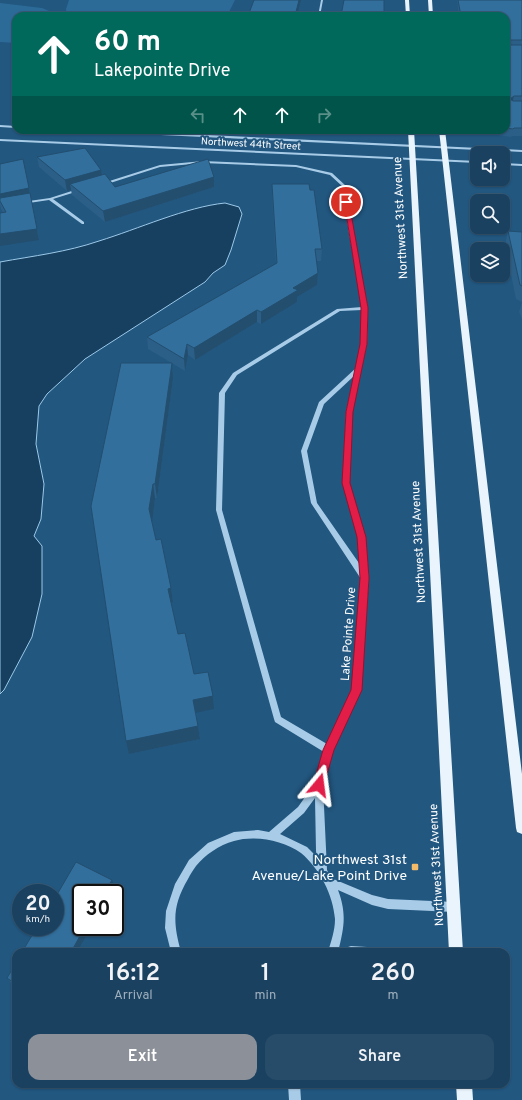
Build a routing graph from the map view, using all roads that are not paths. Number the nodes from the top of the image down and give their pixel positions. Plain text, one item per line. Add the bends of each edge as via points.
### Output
1 (322, 0) edge
2 (407, 0) edge
3 (430, 0) edge
4 (320, 12) edge
5 (408, 12) edge
6 (431, 12) edge
7 (0, 126) edge
8 (12, 127) edge
9 (158, 134) edge
10 (220, 134) edge
11 (412, 134) edge
12 (442, 134) edge
13 (220, 137) junction
14 (0, 140) edge
15 (412, 146) junction
16 (444, 148) junction
17 (522, 151) edge
18 (412, 159) junction
19 (445, 161) junction
20 (470, 162) edge
21 (510, 164) edge
22 (522, 164) edge
23 (96, 185) edge
24 (82, 189) edge
25 (50, 199) junction
26 (14, 204) edge
27 (82, 223) dead end
28 (365, 308) junction
29 (358, 369) junction
30 (364, 578) junction
31 (329, 750) junction
32 (319, 785) junction
33 (522, 828) edge
34 (272, 835) junction
35 (323, 869) junction
36 (330, 882) junction
37 (454, 908) junction
38 (175, 948) edge
39 (333, 948) edge
40 (456, 948) edge
41 (294, 1088) edge
42 (464, 1088) edge
43 (295, 1100) edge
44 (465, 1100) edge

1 - 4 street
2 - 5 main road
3 - 6 main road
7 - 8 street
9 - 13 street, Northwest 44th Street
10 - 13 street
11 - 15 main road, Northwest 31st Avenue
12 - 16 main road
13 - 15 street, Northwest 44th Street
14 - 18 street, Northwest 44th Street
15 - 16 street, Northwest 44th Street
15 - 18 main road, Northwest 31st Avenue
16 - 17 street, Northwest 44th Street
16 - 19 main road
18 - 19 street, Northwest 44th Street
18 - 37 main road, Northwest 31st Avenue
19 - 20 street, Northwest 44th Street
19 - 33 main road
21 - 22 street
23 - 28 street via 160,166 203,162 296,166 331,174 344,186
24 - 25 street
25 - 26 street
25 - 27 street
28 - 29 street via 364,344
28 - 31 street via 339,310 235,374 222,393 220,510 278,719
29 - 30 street via 349,412 346,483 362,537
29 - 30 street, Lake Pointe Drive via 321,403 304,452 314,503
30 - 31 street, Lake Pointe Drive via 357,690
31 - 32 street, Lake Pointe Drive
32 - 34 street, Lake Pointe Drive via 301,810
32 - 35 street, Lake Pointe Drive
34 - 35 street via 299,846
34 - 38 street via 257,833 235,836 215,844 192,863 183,875 172,903 170,926
35 - 36 street
36 - 37 street via 388,904
36 - 39 street via 338,908 339,928
37 - 40 main road, Northwest 31st Avenue
41 - 43 street
42 - 44 main road

